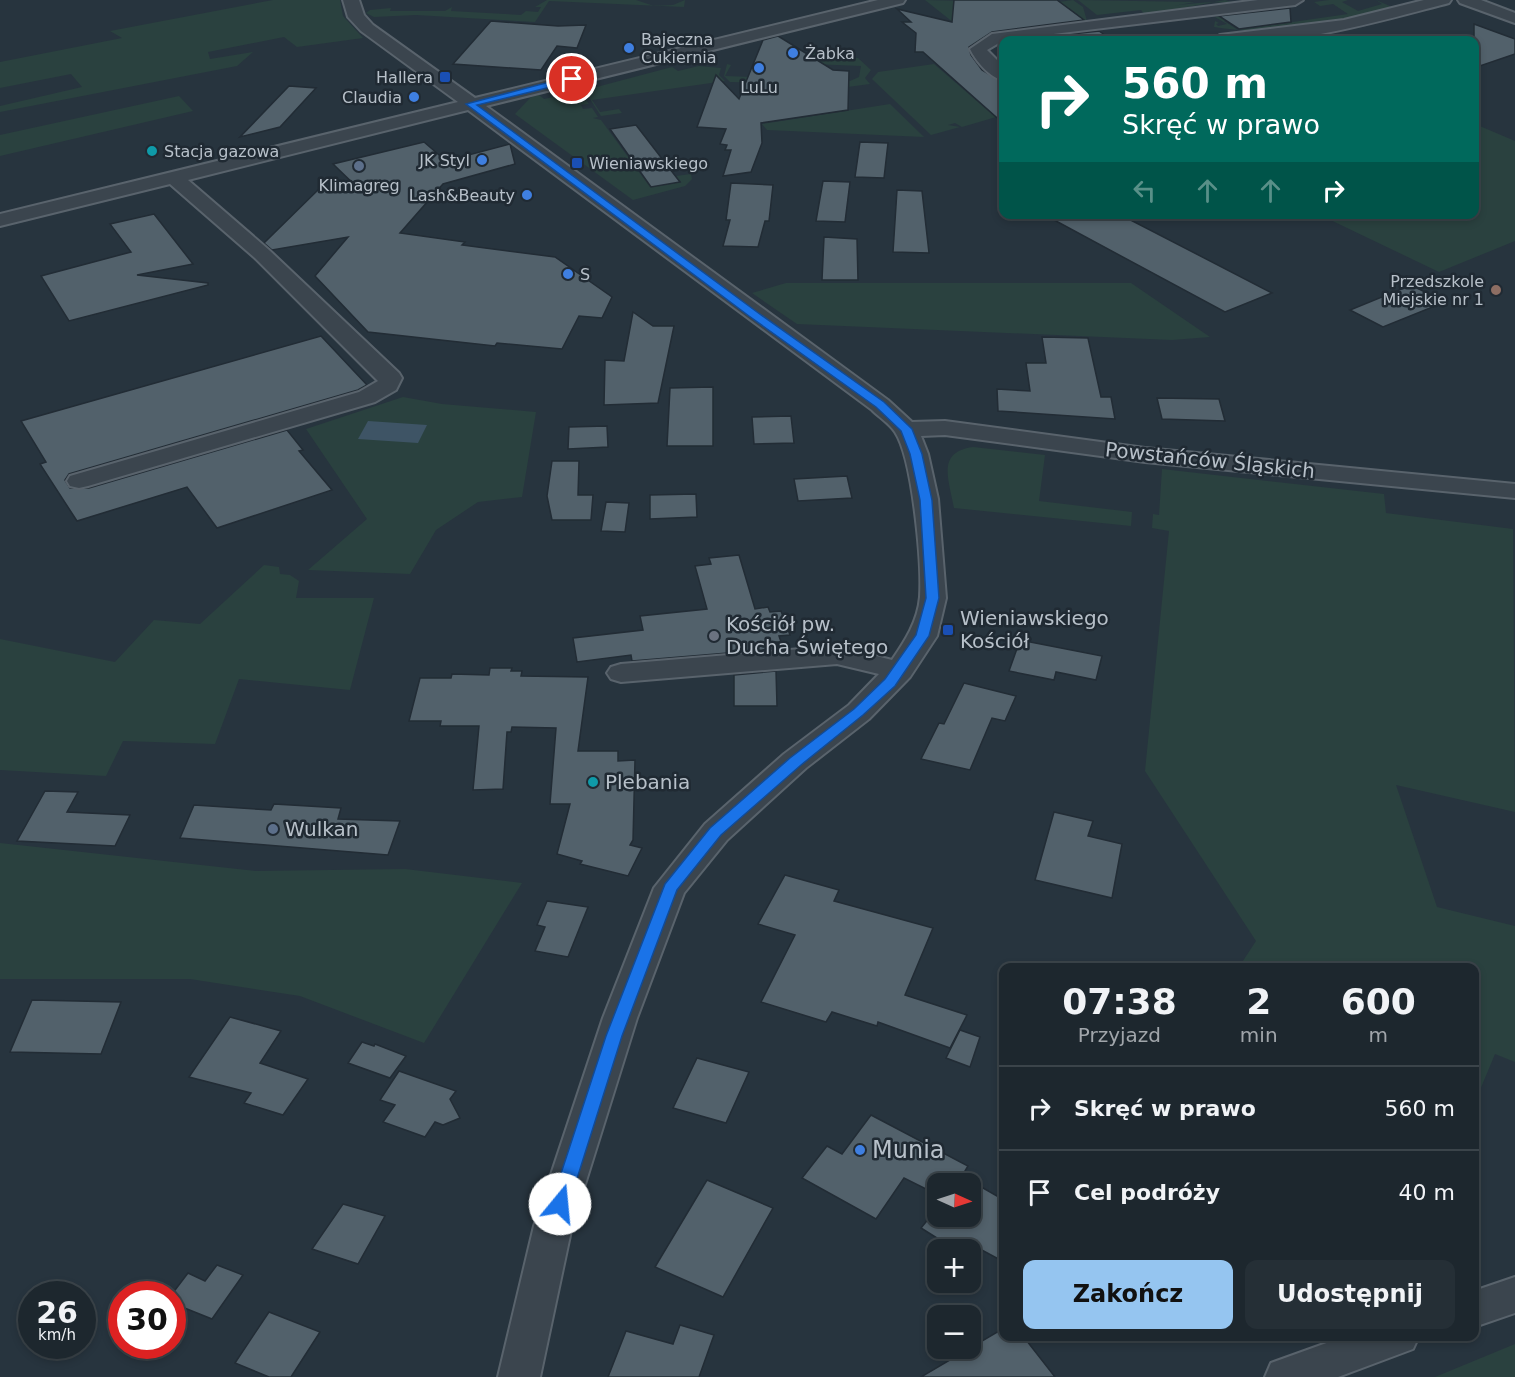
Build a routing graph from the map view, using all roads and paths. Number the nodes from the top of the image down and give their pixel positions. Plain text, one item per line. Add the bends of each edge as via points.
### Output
1 (351, 0) edge
2 (897, 0) edge
3 (1295, 0) edge
4 (1386, 0) edge
5 (1443, 0) edge
6 (1466, 0) edge
7 (1408, 9) junction
8 (1515, 18) edge
9 (1152, 20) junction
10 (1017, 36) edge
11 (1250, 36) joint
12 (999, 38) edge
13 (999, 72) edge
14 (470, 104) junction
15 (175, 178) junction
16 (0, 220) edge
17 (906, 429) junction
18 (79, 481) dead end
19 (1515, 491) edge
20 (900, 672) junction
21 (621, 673) dead end
22 (1515, 1295) edge
23 (1479, 1307) edge
24 (1385, 1341) edge
25 (519, 1377) edge
26 (1286, 1377) edge

1 - 14 street via 356,17 367,28
2 - 14 street
3 - 9 street
4 - 7 street
5 - 7 street
6 - 8 street
7 - 11 street via 1344,25
9 - 10 street
9 - 11 street
12 - 13 street via 978,49
14 - 15 street
14 - 17 street via 880,405
15 - 16 street
15 - 18 street via 262,254 391,378 388,385 367,397
17 - 19 street, Powstańców Śląskich via 945,428 1145,455
17 - 20 street via 926,500 933,598 923,636
20 - 21 street via 837,655
20 - 25 street via 859,712 795,761 716,832 670,888 602,1072 553,1226
22 - 23 street
24 - 26 street

